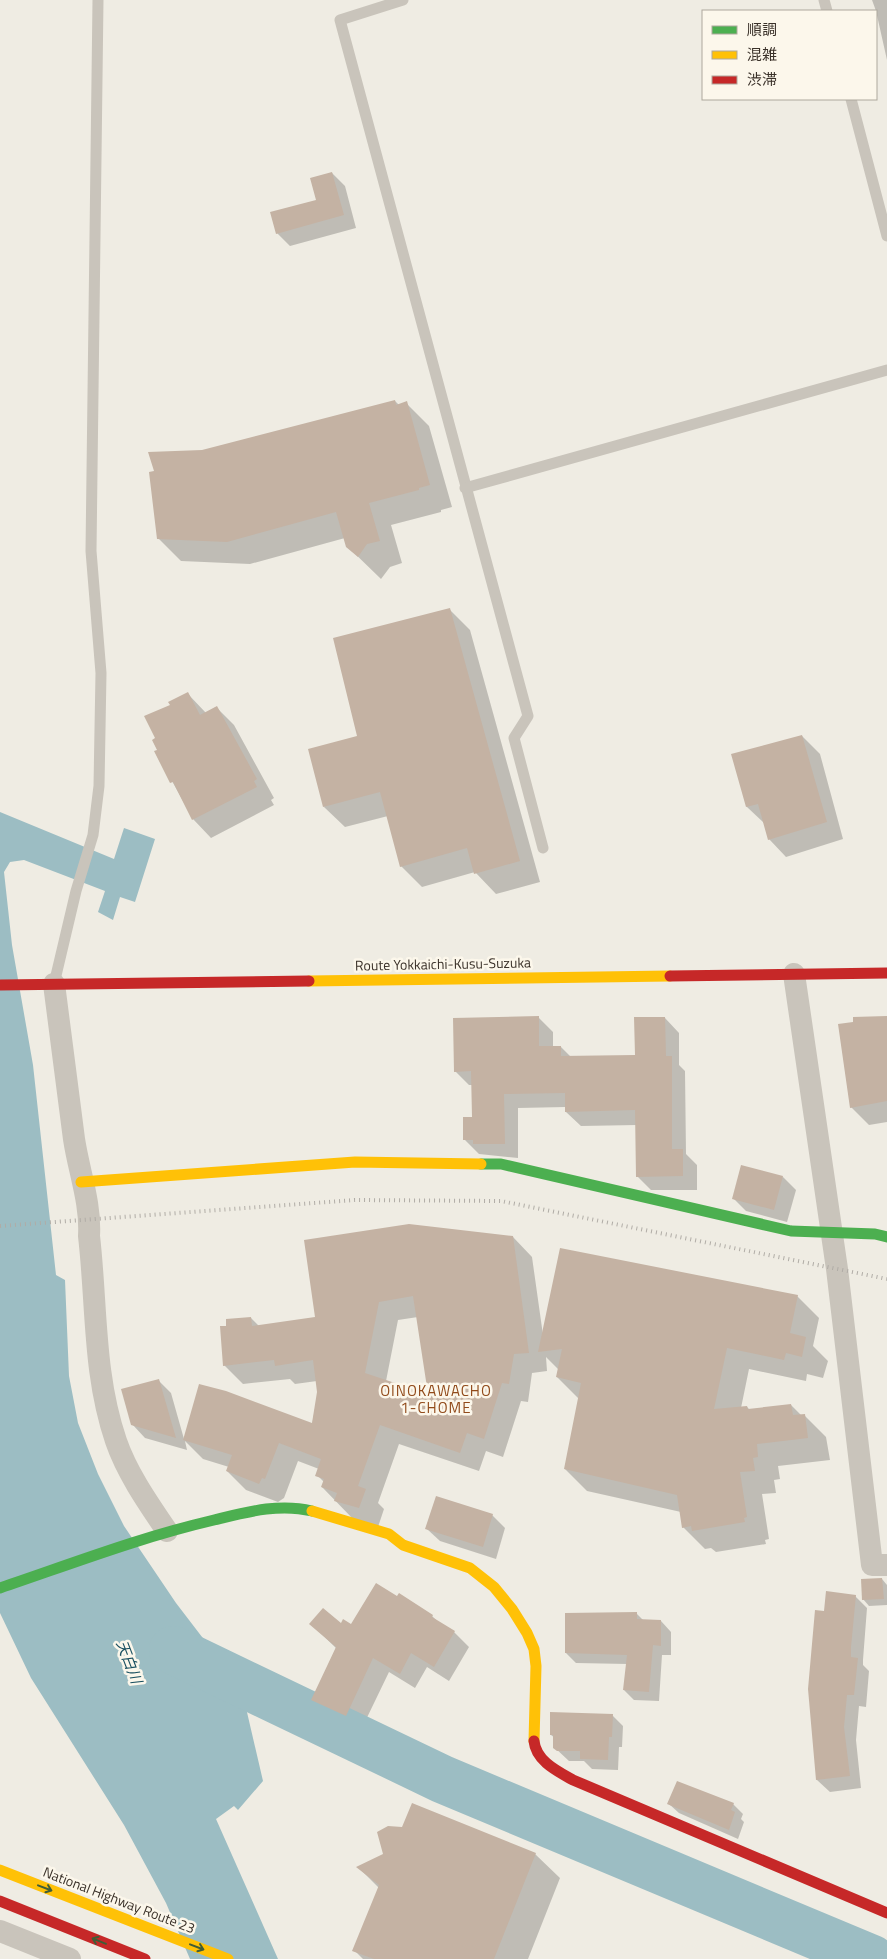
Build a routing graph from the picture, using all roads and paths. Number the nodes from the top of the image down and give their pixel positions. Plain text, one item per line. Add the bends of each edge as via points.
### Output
1 (98, 0) edge
2 (403, 0) edge
3 (851, 100) edge
4 (887, 236) edge
5 (887, 370) edge
6 (465, 488) junction
7 (543, 848) dead end
8 (887, 973) edge
9 (794, 974) junction
10 (43, 984) junction
11 (0, 985) edge
12 (81, 1182) junction
13 (832, 1234) junction
14 (887, 1237) edge
15 (167, 1531) junction
16 (887, 1565) edge
17 (0, 1588) edge
18 (0, 1870) edge
19 (0, 1901) edge
20 (887, 1913) edge
21 (0, 1931) edge
22 (70, 1959) edge
23 (145, 1959) edge
24 (228, 1959) edge

1 - 10 lane via 91,551 101,672 99,786 92,835
2 - 6 lane via 340,20
3 - 4 lane
5 - 6 lane
6 - 7 lane via 528,716 514,738
8 - 9 main road, Route Yokkaichi-Kusu-Suzuka
9 - 10 main road, Route Yokkaichi-Kusu-Suzuka
9 - 13 street
10 - 11 main road, Route Yokkaichi-Kusu-Suzuka
10 - 12 street
12 - 13 main road via 355,1162 502,1164 791,1231
12 - 15 street via 90,1218 99,1370 108,1414 117,1443 142,1494
13 - 14 main road
13 - 16 street via 872,1565
15 - 17 main road
15 - 20 main road via 256,1510 287,1507 310,1510 389,1534 403,1545 470,1568 494,1587 512,1609 534,1649 534,1744 539,1756 555,1770
18 -> 24 main road, National Highway Route 23
23 -> 19 main road
21 - 22 street

